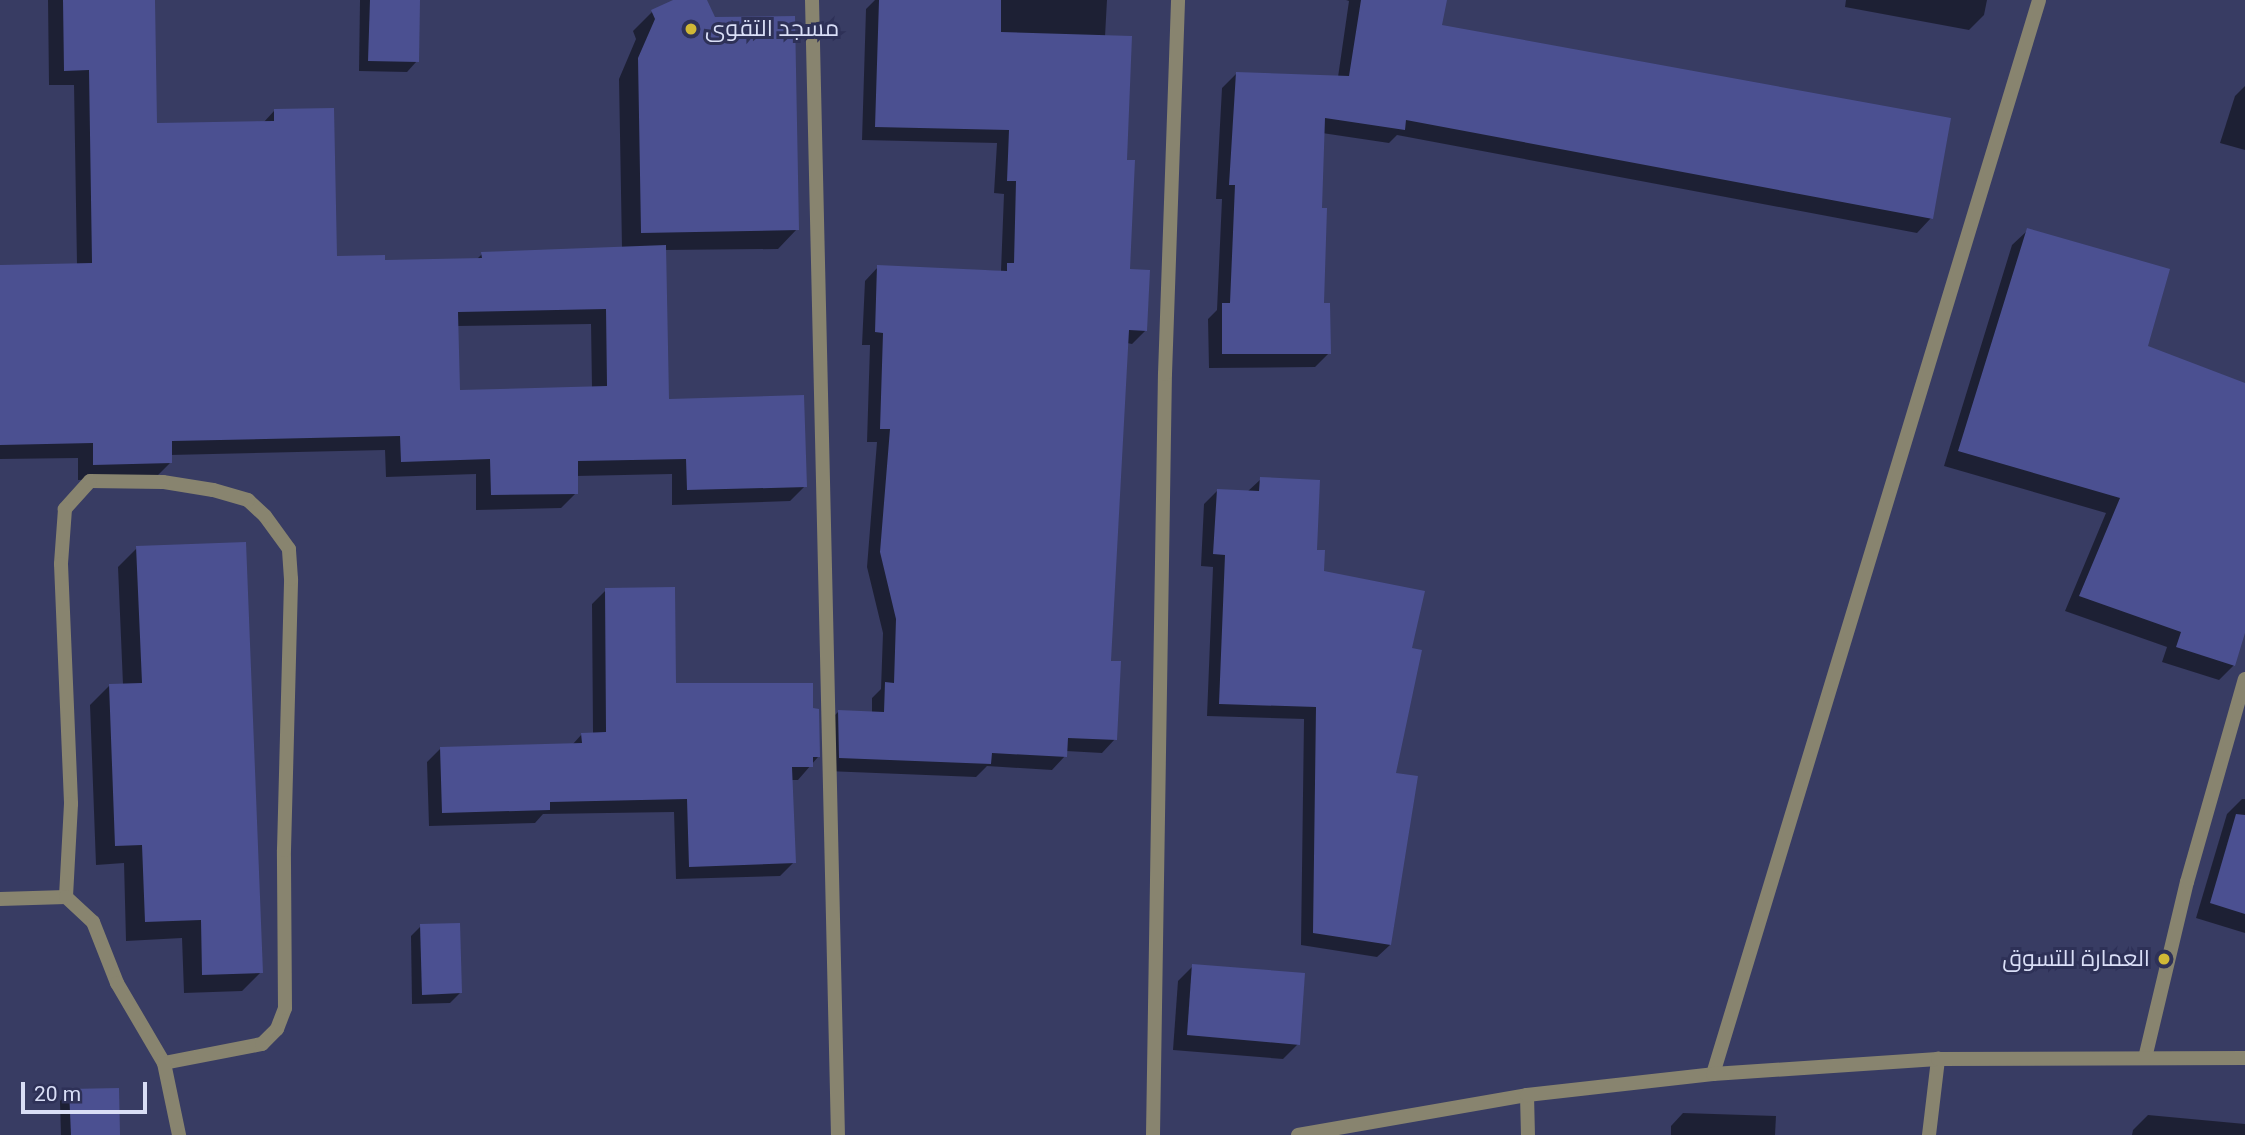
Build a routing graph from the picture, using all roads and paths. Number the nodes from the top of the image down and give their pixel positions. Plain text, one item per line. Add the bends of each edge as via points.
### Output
1 (812, 0) edge
2 (1178, 0) edge
3 (2039, 0) edge
4 (2245, 679) edge
5 (66, 897) junction
6 (0, 899) edge
7 (2145, 1058) junction
8 (2245, 1058) edge
9 (1938, 1059) junction
10 (164, 1063) junction
11 (1713, 1074) junction
12 (1527, 1095) junction
13 (178, 1135) edge
14 (838, 1135) edge
15 (1153, 1135) edge
16 (1298, 1135) edge
17 (1528, 1135) edge
18 (1929, 1135) edge

1 - 14 street
2 - 15 street via 1165,374
3 - 11 street
4 - 7 street via 2187,882
5 - 6 street
5 - 10 street via 93,922 117,983
5 - 10 street via 71,804 61,565 65,509 90,481 163,482 248,500 289,548 291,569 285,1008 277,1030 262,1044
7 - 8 street
7 - 9 street
9 - 11 street
9 - 18 street
10 - 13 street
11 - 12 street
12 - 16 street
12 - 17 street

